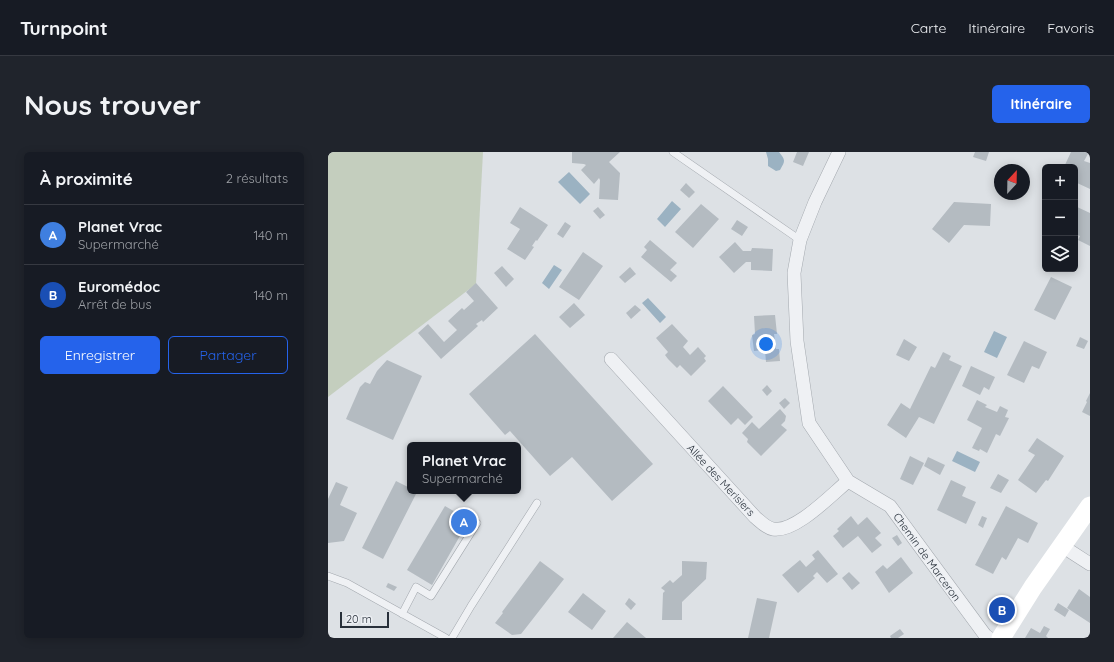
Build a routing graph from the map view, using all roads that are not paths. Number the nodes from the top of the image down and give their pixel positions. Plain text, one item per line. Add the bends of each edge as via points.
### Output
1 (673, 152) edge
2 (839, 152) edge
3 (800, 240) junction
4 (611, 360) dead end
5 (848, 481) junction
6 (537, 503) dead end
7 (1090, 506) edge
8 (477, 522) dead end
9 (1062, 546) junction
10 (1090, 564) edge
11 (328, 576) edge
12 (402, 614) junction
13 (446, 638) edge
14 (452, 638) edge
15 (989, 638) edge
16 (1001, 638) edge

1 - 3 lane
2 - 3 street, Chemin de Marceron
3 - 5 street, Chemin de Marceron via 794,273 797,341 809,423
4 - 5 street, Allée des Merisiers via 765,525 773,529 787,528 800,522
5 - 15 street, Chemin de Marceron via 890,506
6 - 14 lane
7 - 9 street
8 - 12 lane via 431,596 416,587
9 - 10 street
9 - 16 street
11 - 12 lane via 347,583
12 - 13 lane

